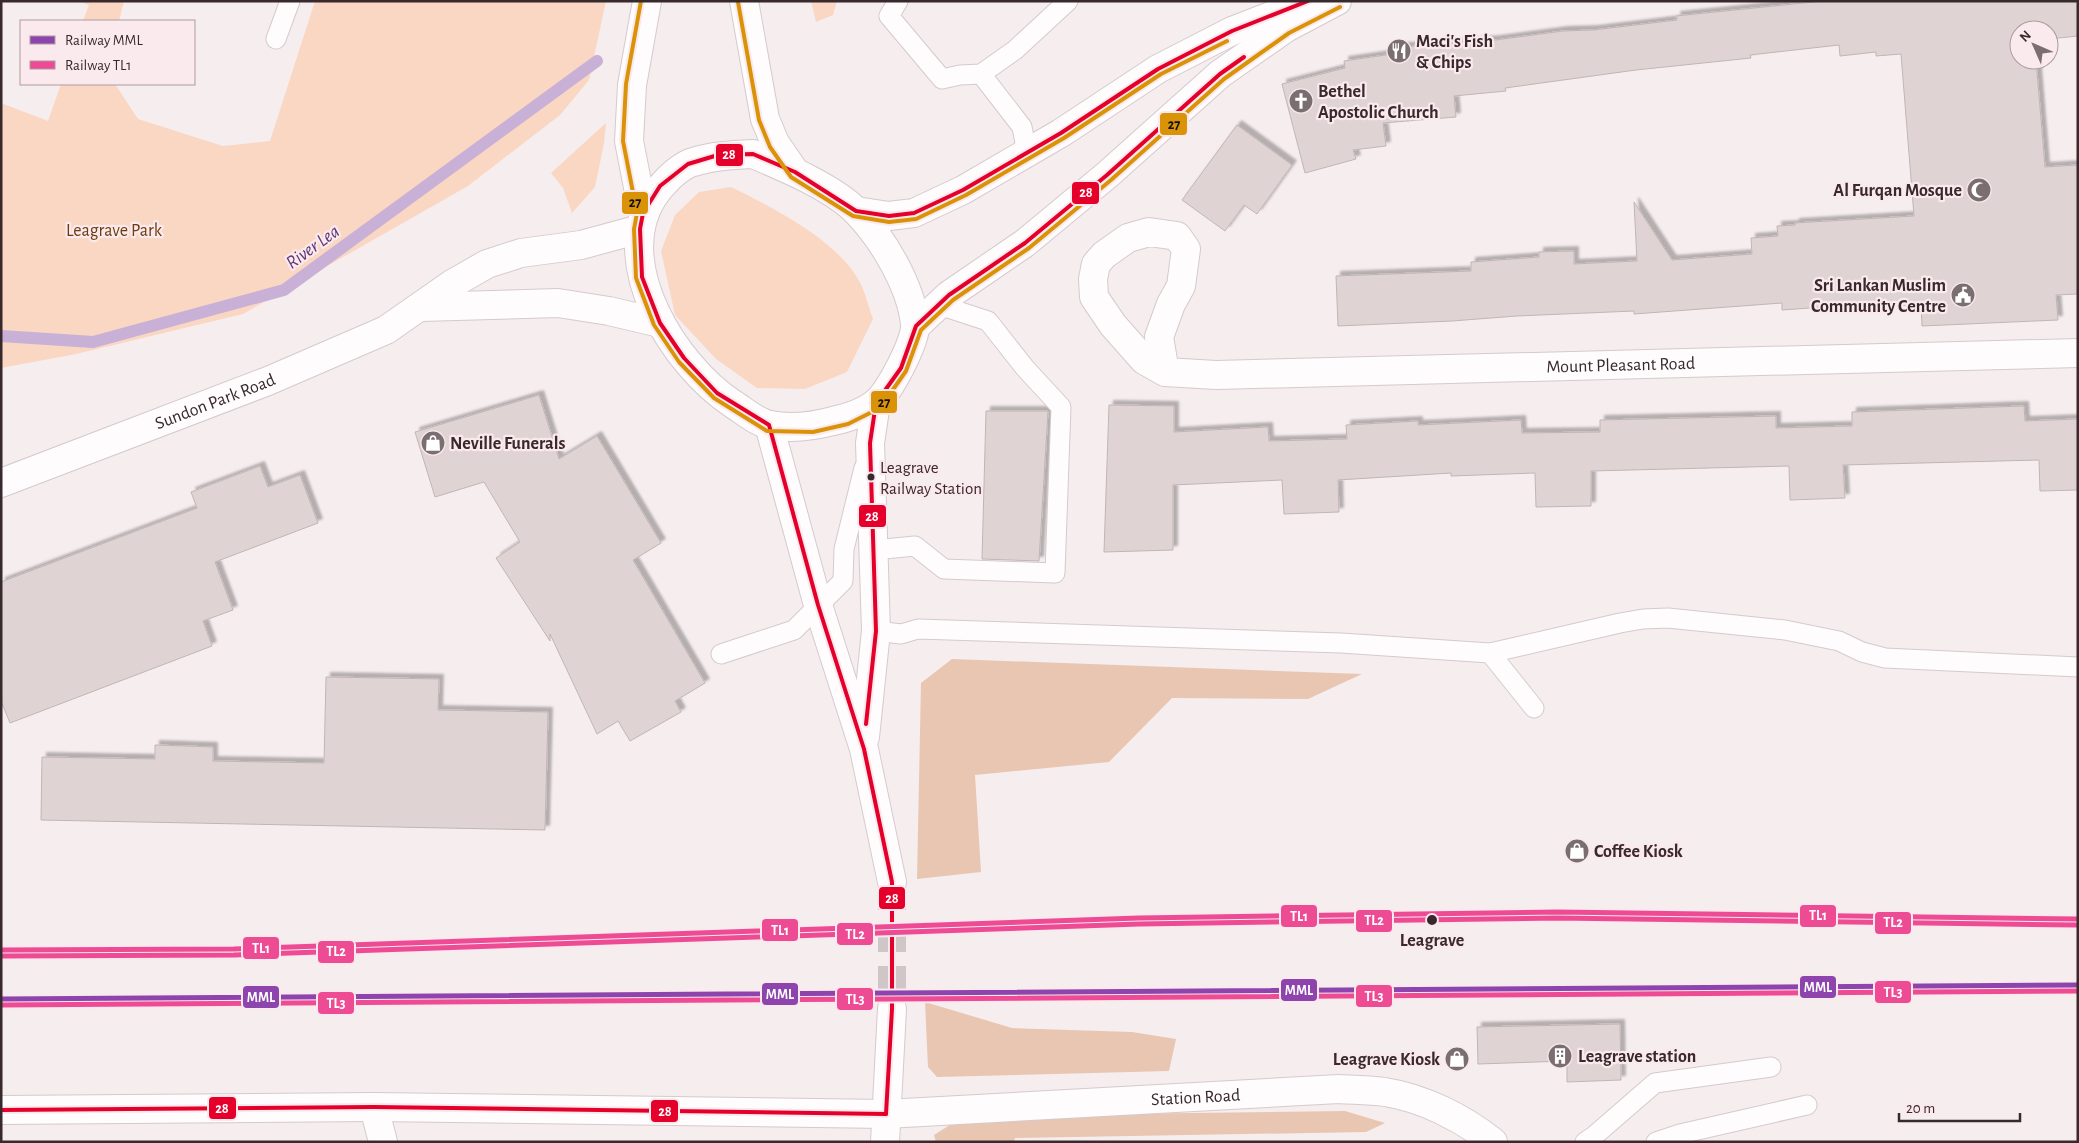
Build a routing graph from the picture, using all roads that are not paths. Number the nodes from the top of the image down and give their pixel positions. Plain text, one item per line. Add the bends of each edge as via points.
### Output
1 (290, 1) edge
2 (647, 1) edge
3 (744, 1) edge
4 (898, 1) edge
5 (1068, 1) edge
6 (1309, 1) edge
7 (1337, 1) edge
8 (1273, 7) edge
9 (276, 39) dead end
10 (981, 74) junction
11 (1027, 153) junction
12 (795, 172) junction
13 (856, 211) junction
14 (641, 221) junction
15 (939, 305) junction
16 (421, 307) junction
17 (660, 323) junction
18 (916, 326) junction
19 (2078, 353) edge
20 (1165, 372) junction
21 (876, 402) junction
22 (768, 425) junction
23 (870, 443) junction
24 (1, 483) edge
25 (874, 550) junction
26 (818, 604) junction
27 (876, 631) junction
28 (1490, 653) junction
29 (721, 654) dead end
30 (2078, 666) edge
31 (1534, 708) dead end
32 (864, 749) junction
33 (892, 882) tunnel mouth
34 (892, 1009) tunnel mouth
35 (1771, 1067) dead end
36 (1807, 1105) dead end
37 (374, 1107) junction
38 (1, 1110) edge
39 (886, 1114) junction
40 (383, 1142) edge
41 (885, 1142) edge
42 (1493, 1142) edge
43 (1585, 1142) edge
44 (1656, 1142) edge

1 - 9 lane
2 - 14 main road via 632,85 629,141
3 - 12 main road via 765,118 775,142
4 - 10 lane via 889,16 942,79 960,74
5 - 10 lane via 1015,50
6 - 8 main road
7 - 15 main road via 1286,28 1220,74 1107,175
8 - 11 main road via 1158,69
10 - 11 lane via 1022,127
11 - 13 main road via 963,190 914,212 889,216
12 - 13 main road
12 - 14 main road via 753,154 718,156 688,164 660,186
13 - 18 main road via 888,252 905,289
14 - 16 main road, Sundon Park Road via 581,245 521,253 487,264
14 - 17 main road via 642,277
15 - 18 main road
15 - 25 lane via 988,321 1025,368 1061,406 1055,573 944,569 915,546
16 - 17 main road via 558,303
16 - 24 main road, Sundon Park Road via 386,330 268,381
17 - 22 main road via 684,358 717,393
18 - 21 main road via 901,368
19 - 20 main road, Mount Pleasant Road via 1216,375
20 - 20 main road, Mount Pleasant Road via 1159,337 1170,304 1181,286 1186,249 1177,236 1149,232 1128,238 1096,264 1094,297 1113,325 1144,360
21 - 22 main road via 846,418 813,426
21 - 23 main road
22 - 26 main road
23 - 25 main road
23 - 26 lane via 844,549 842,581
25 - 27 main road
26 - 29 lane via 794,630
26 - 32 main road
27 - 28 lane via 902,634 918,629 1340,642
27 - 32 main road
28 - 30 lane via 1628,622 1668,618 1785,630 1839,641 1885,658
28 - 31 lane
32 - 33 main road
34 - 39 main road
35 - 43 lane via 1654,1083
36 - 44 lane
37 - 38 main road, Station Road
37 - 39 main road, Station Road
37 - 40 main road
39 - 41 main road
39 - 42 main road, Station Road via 1339,1089 1386,1092 1418,1101 1473,1126

